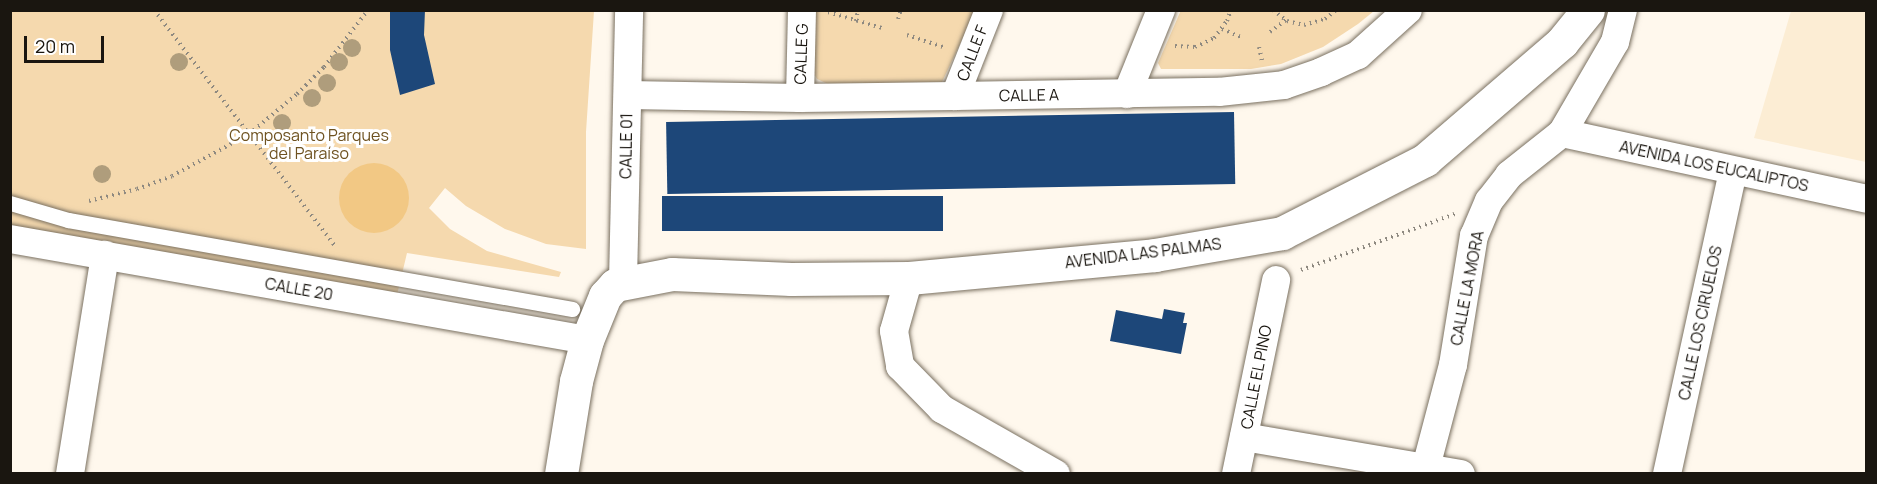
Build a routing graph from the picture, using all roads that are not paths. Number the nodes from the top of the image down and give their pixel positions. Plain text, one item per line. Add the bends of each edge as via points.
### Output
1 (629, 10) edge
2 (802, 10) edge
3 (989, 10) edge
4 (1161, 10) edge
5 (1408, 10) edge
6 (1588, 10) edge
7 (1623, 10) edge
8 (628, 94) junction
9 (1127, 94) junction
10 (955, 96) junction
11 (800, 98) junction
12 (1562, 133) junction
13 (1733, 172) junction
14 (1866, 199) edge
15 (10, 203) edge
16 (10, 239) edge
17 (105, 255) junction
18 (909, 278) junction
19 (1275, 280) road end
20 (623, 281) junction
21 (572, 309) dead end
22 (587, 340) junction
23 (1244, 437) junction
24 (1426, 467) junction
25 (70, 474) edge
26 (561, 474) edge
27 (1056, 474) edge
28 (1236, 474) edge
29 (1461, 474) edge
30 (1667, 474) edge

1 - 8 street, CALLE 01
2 - 11 street, CALLE G
3 - 10 street, CALLE F
4 - 9 street
5 - 9 street, CALLE A via 1358,54 1284,85 1219,92
6 - 18 main road, AVENIDA LAS PALMAS via 1562,42 1425,160 1282,233 1155,255
7 - 12 street, CALLE LA MORA via 1615,42
8 - 11 street, CALLE A
8 - 20 street, CALLE 01
9 - 10 street, CALLE A
10 - 11 street, CALLE A
12 - 13 street, AVENIDA LOS EUCALIPTOS
12 - 24 street, CALLE LA MORA via 1509,175 1489,201 1474,236 1453,364
13 - 14 street, AVENIDA LOS EUCALIPTOS
13 - 30 street, CALLE LOS CIRUELOS
15 - 21 lane via 68,220
16 - 17 street, CALLE 20
17 - 22 street, CALLE 20
17 - 25 street
18 - 20 main road, AVENIDA LAS PALMAS via 790,279 672,273
18 - 27 street via 894,331 900,366 942,409
19 - 23 street, CALLE EL PINO
20 - 22 main road via 609,290
22 - 26 main road
23 - 24 street
23 - 28 street, CALLE EL PINO
24 - 29 street

